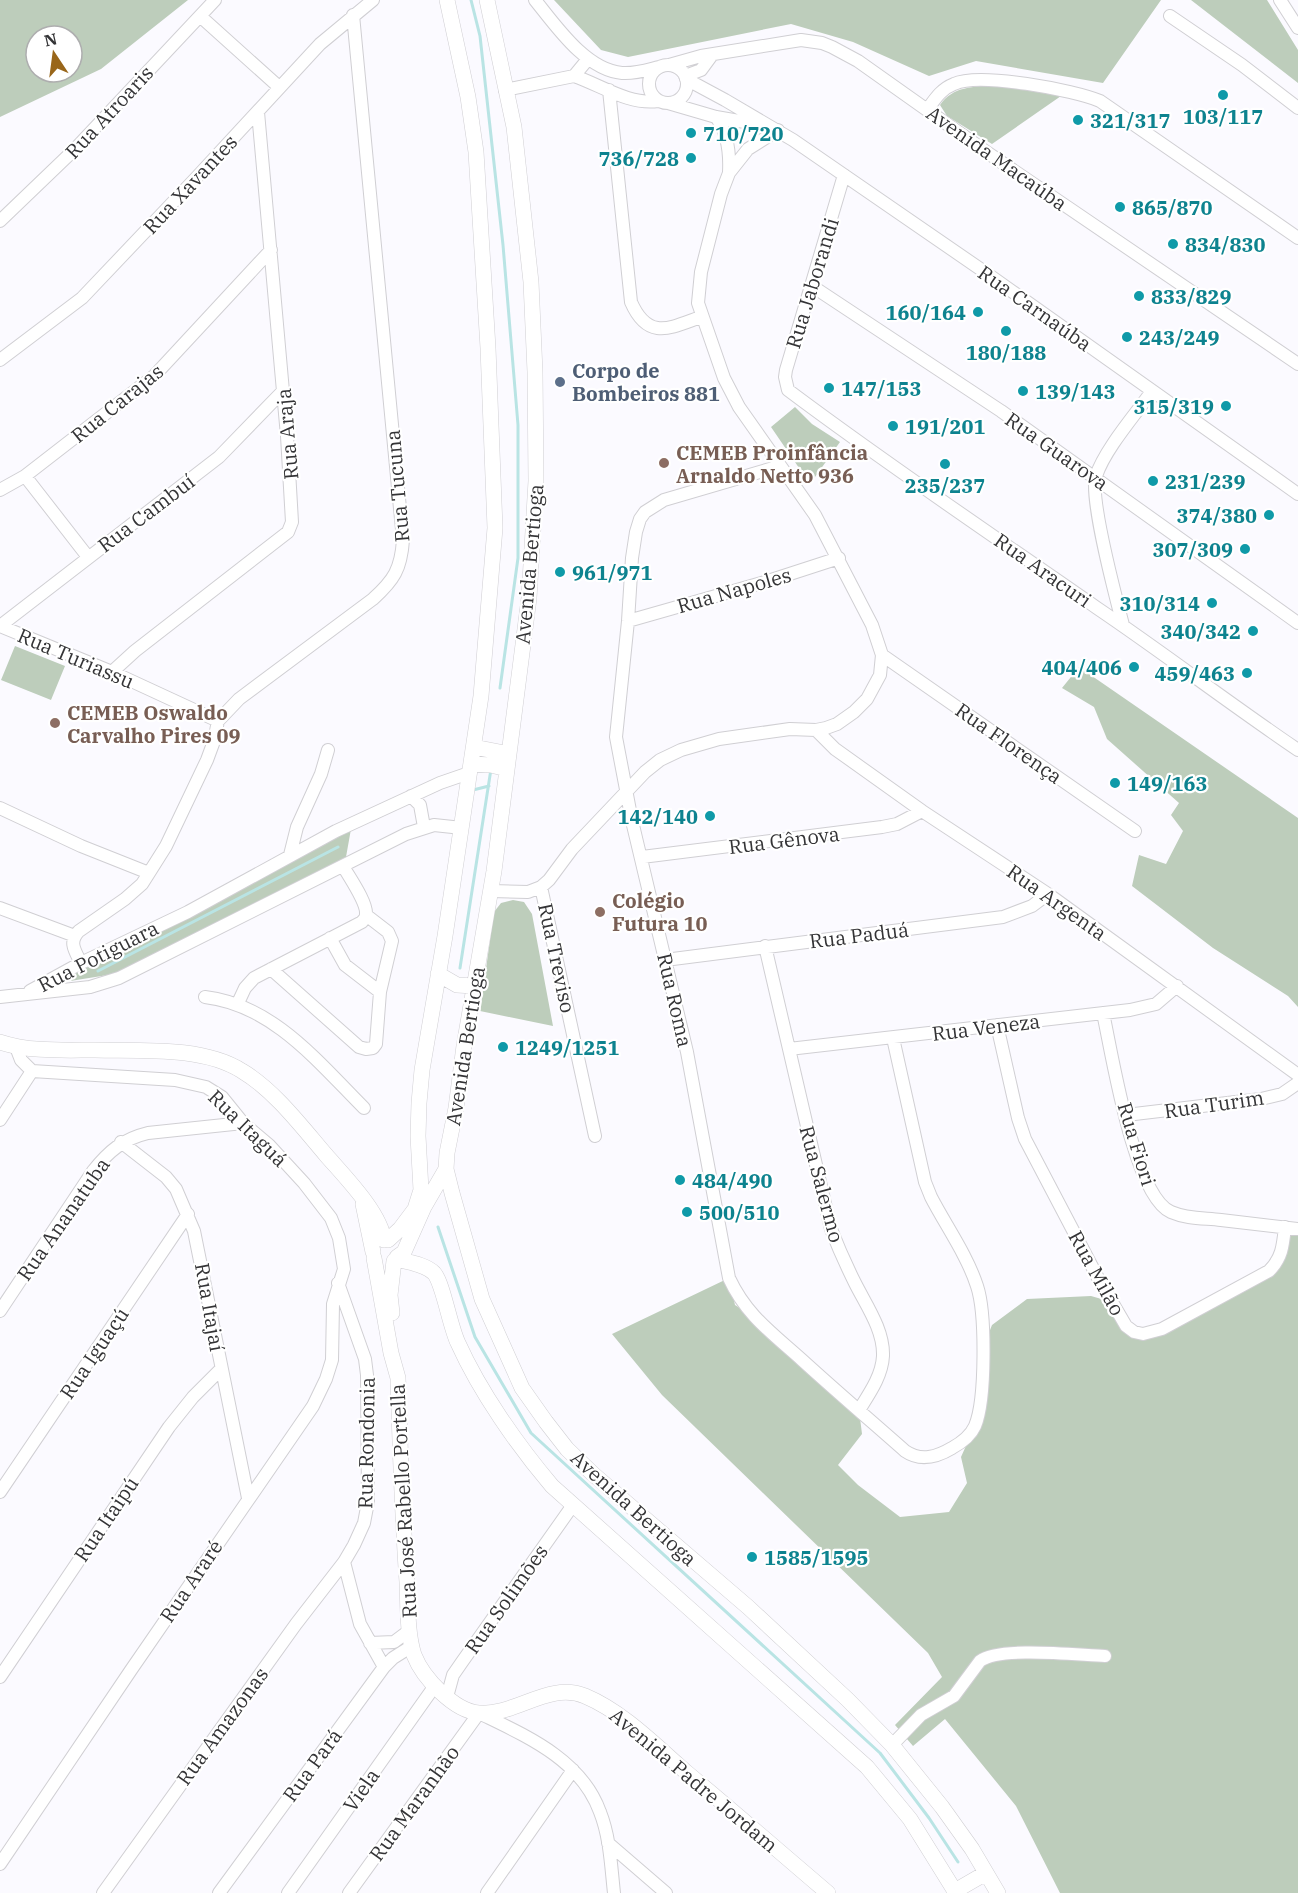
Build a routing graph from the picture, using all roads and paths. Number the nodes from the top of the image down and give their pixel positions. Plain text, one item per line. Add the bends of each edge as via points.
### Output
1 (215, 0) edge
2 (373, 0) edge
3 (447, 0) edge
4 (487, 0) edge
5 (535, 0) edge
6 (1280, 0) edge
7 (353, 15) junction
8 (200, 16) junction
9 (1170, 16) dead end
10 (1298, 28) edge
11 (712, 55) junction
12 (588, 60) junction
13 (664, 66) junction
14 (574, 76) junction
15 (686, 78) junction
16 (279, 87) junction
17 (505, 90) junction
18 (609, 90) junction
19 (663, 102) junction
20 (1298, 108) edge
21 (927, 110) junction
22 (258, 112) junction
23 (716, 117) junction
24 (774, 128) junction
25 (729, 173) junction
26 (844, 175) junction
27 (0, 221) edge
28 (1298, 238) edge
29 (271, 250) junction
30 (812, 286) junction
31 (701, 317) junction
32 (0, 360) edge
33 (1298, 364) edge
34 (788, 390) joint
35 (283, 391) junction
36 (1152, 391) junction
37 (780, 466) junction
38 (25, 476) junction
39 (1095, 478) junction
40 (0, 490) edge
41 (1298, 494) edge
42 (88, 557) junction
43 (838, 558) junction
44 (628, 621) junction
45 (1298, 622) edge
46 (1123, 625) junction
47 (0, 626) edge
48 (882, 655) junction
49 (112, 672) junction
50 (218, 721) junction
51 (816, 730) junction
52 (474, 747) junction
53 (328, 750) dead end
54 (1298, 750) edge
55 (508, 762) junction
56 (470, 768) junction
57 (626, 793) junction
58 (411, 796) junction
59 (0, 808) edge
60 (922, 811) junction
61 (424, 827) junction
62 (462, 828) junction
63 (1135, 831) dead end
64 (290, 855) junction
65 (642, 857) junction
66 (343, 866) junction
67 (149, 873) junction
68 (541, 887) junction
69 (491, 891) junction
70 (1048, 894) junction
71 (0, 908) edge
72 (366, 915) junction
73 (75, 936) junction
74 (330, 938) junction
75 (765, 946) junction
76 (665, 960) junction
77 (81, 963) junction
78 (271, 969) junction
79 (438, 974) junction
80 (474, 986) junction
81 (1177, 986) junction
82 (380, 993) junction
83 (24, 994) junction
84 (0, 997) edge
85 (205, 997) dead end
86 (238, 1004) junction
87 (1103, 1013) junction
88 (997, 1025) junction
89 (893, 1038) junction
90 (0, 1042) edge
91 (16, 1047) junction
92 (789, 1049) junction
93 (32, 1071) junction
94 (1298, 1075) edge
95 (1298, 1083) edge
96 (364, 1107) dead end
97 (1126, 1115) junction
98 (0, 1120) edge
99 (243, 1123) junction
100 (596, 1136) dead end
101 (121, 1142) junction
102 (446, 1169) junction
103 (362, 1198) junction
104 (188, 1214) junction
105 (1285, 1227) junction
106 (1298, 1229) edge
107 (386, 1240) junction
108 (373, 1255) junction
109 (396, 1259) junction
110 (338, 1283) junction
111 (0, 1311) edge
112 (221, 1369) junction
113 (398, 1378) junction
114 (859, 1410) junction
115 (0, 1492) edge
116 (248, 1498) junction
117 (573, 1505) junction
118 (344, 1562) junction
119 (411, 1638) junction
120 (370, 1643) junction
121 (1105, 1656) dead end
122 (384, 1667) junction
123 (0, 1677) edge
124 (440, 1692) junction
125 (479, 1713) junction
126 (892, 1745) junction
127 (573, 1770) junction
128 (608, 1843) junction
129 (0, 1864) edge
130 (986, 1873) junction
131 (955, 1892) edge
132 (103, 1893) edge
133 (219, 1893) edge
134 (288, 1893) edge
135 (349, 1893) edge
136 (488, 1893) edge
137 (614, 1893) edge
138 (666, 1893) edge
139 (828, 1893) edge
140 (998, 1893) edge

1 - 8 street, Rua Atroaris
2 - 7 street, Rua Xavantes
3 - 52 street, Avenida Bertioga via 476,152 495,478 493,557
4 - 17 street, Avenida Bertioga
5 - 12 street
6 - 10 street
7 - 16 street, Rua Xavantes
7 - 50 street, Rua Tucuna via 402,558 388,586 239,699
8 - 16 street
8 - 27 street, Rua Atroaris via 75,149
9 - 20 street
11 - 13 street, Avenida Macaúba
11 - 15 street via 701,70
11 - 21 street, Avenida Macaúba via 801,40 822,43 858,61
12 - 13 street, Avenida Macaúba via 623,73
12 - 14 street
13 - 15 street via 677,67
13 - 19 street via 650,77 649,84
14 - 17 street
14 - 18 street
15 - 19 street via 684,94
15 - 24 street, Rua Carnaúba
16 - 22 street, Rua Xavantes
17 - 55 street, Avenida Bertioga via 514,127 531,282 536,425 533,549
18 - 19 street via 646,102
18 - 31 street via 631,302 647,325 656,329 668,329
19 - 23 street
21 - 28 street via 942,91 973,79 1085,94
21 - 33 street, Avenida Macaúba
22 - 29 street, Rua Araja
22 - 32 street, Rua Xavantes via 82,298
23 - 24 street
23 - 25 street via 725,133
24 - 25 street via 748,149
24 - 26 street, Rua Carnaúba
25 - 31 street via 701,272
26 - 30 street, Rua Jaborandi
26 - 36 street, Rua Carnaúba
29 - 35 street, Rua Araja
29 - 38 street, Rua Carajas via 154,376
30 - 34 street, Rua Jaborandi via 784,377
30 - 39 street, Rua Guarova
31 - 37 street via 739,407
34 - 46 street, Rua Aracuri
35 - 42 street, Rua Cambuí via 219,458
35 - 49 street, Rua Araja via 293,515 288,532
36 - 39 street via 1103,460
36 - 41 street, Rua Carnaúba
37 - 43 street via 815,515
37 - 44 street, Rua Roma via 664,500 645,512 633,549
38 - 40 street, Rua Carajas
38 - 42 street
39 - 45 street, Rua Guarova
39 - 46 street via 1094,492
42 - 47 street, Rua Cambuí
43 - 44 street, Rua Napoles
43 - 48 street
44 - 57 street, Rua Roma via 616,737
46 - 54 street, Rua Aracuri
47 - 49 street, Rua Turiassu
48 - 51 street via 880,675 867,699 837,724
48 - 63 street, Rua Florença
49 - 50 street, Rua Turiassu
50 - 67 street, Rua Tucuna via 207,760
51 - 57 street via 790,729 719,739 681,750 660,760
51 - 60 street, Rua Argenta
52 - 55 street
52 - 56 street, Avenida Bertioga
53 - 64 street
55 - 56 street
55 - 69 street, Avenida Bertioga
56 - 58 street, Rua Potiguara
56 - 62 street, Avenida Bertioga
57 - 65 street, Rua Roma
57 - 68 street
58 - 61 street via 420,805
58 - 64 street, Rua Potiguara
59 - 67 street
60 - 65 street, Rua Gênova via 882,827
60 - 70 street, Rua Argenta
61 - 62 street, Rua Potiguara
61 - 66 street, Rua Potiguara
62 - 79 street, Avenida Bertioga
64 - 77 street, Rua Potiguara via 188,912
65 - 76 street, Rua Roma
66 - 72 street
66 - 83 street, Rua Potiguara via 119,978 90,987
67 - 73 street, Rua Tucuna via 125,899
68 - 69 street via 528,892
68 - 100 street, Rua Treviso
69 - 80 street, Avenida Bertioga
70 - 75 street, Rua Paduá via 1032,906 1003,917
70 - 81 street, Rua Argenta
71 - 73 street
72 - 74 street via 362,922
72 - 82 street via 392,941
73 - 77 street via 72,945
74 - 78 street
74 - 82 street via 345,965
75 - 76 street, Rua Paduá
75 - 92 street, Rua Salermo
76 - 114 street, Rua Roma via 687,1052 729,1278 742,1304 754,1317
77 - 83 street, Rua Potiguara
78 - 82 street via 366,1049 376,1044
78 - 86 street via 250,982
79 - 80 street via 457,985
79 - 107 street, Avenida Bertioga via 418,1103 421,1190 415,1209
80 - 102 street, Avenida Bertioga
81 - 87 street, Rua Veneza via 1156,1004
81 - 94 street, Rua Argenta
83 - 84 street
85 - 86 street
86 - 96 street via 289,1034
87 - 88 street, Rua Veneza
87 - 97 street, Rua Fiori
88 - 89 street, Rua Veneza
88 - 105 street, Rua Milão via 1025,1139 1098,1278 1126,1326 1134,1332 1162,1329 1269,1272 1281,1255
89 - 92 street, Rua Veneza
89 - 114 street, Rua Roma via 925,1182 977,1284 982,1315 983,1386 974,1428 966,1438 937,1456 919,1457 905,1452
90 - 91 street
91 - 93 street via 21,1060
91 - 103 street via 158,1051 231,1064 269,1092
92 - 114 street, Rua Salermo via 831,1229 881,1340 880,1372
93 - 98 street
93 - 99 street, Rua Itaguá via 192,1083 222,1097
95 - 97 street, Rua Turim via 1282,1094 1260,1099
97 - 105 street, Rua Fiori via 1137,1161 1155,1200 1163,1207 1191,1217
99 - 101 street, Rua Ananatuba via 148,1133
99 - 110 street, Rua Itaguá via 269,1145 331,1218 344,1269
101 - 104 street, Rua Itajaí via 166,1178
101 - 111 street, Rua Ananatuba via 93,1171
102 - 109 street via 404,1252
102 - 126 street, Avenida Bertioga via 482,1299 522,1388 546,1422 593,1474 748,1607
103 - 107 street
103 - 108 street, Rua José Rabello Portella
104 - 112 street, Rua Itajaí via 200,1250
104 - 115 street, Rua Iguaçú
105 - 106 street, Rua Fiori
107 - 108 street via 378,1243
107 - 109 street via 395,1245
108 - 109 street via 384,1265
108 - 113 street, Rua José Rabello Portella
109 - 113 street via 390,1295
109 - 117 street, Avenida Bertioga via 434,1273 450,1325 468,1365 537,1468
110 - 116 street, Rua Araré via 333,1304 332,1360 326,1379 313,1406
110 - 118 street, Rua Rondonia via 365,1359 369,1401 368,1502 364,1523
112 - 116 street, Rua Itajaí
112 - 123 street, Rua Itaipú via 169,1427
113 - 119 street, Rua José Rabello Portella
116 - 129 street, Rua Araré
117 - 124 street, Rua Solimões
117 - 131 street, Avenida Bertioga via 867,1767 910,1820
118 - 120 street via 360,1624
118 - 132 street, Rua Amazonas
119 - 120 street
119 - 122 street, Rua Pará
119 - 124 street, Rua José Rabello Portella via 420,1667
120 - 122 street
121 - 126 street via 1005,1653 986,1657 954,1696 921,1715
122 - 133 street, Rua Pará
124 - 125 street
124 - 134 street, Viela
125 - 127 street via 524,1734
125 - 135 street, Rua Maranhão
125 - 139 street, Avenida Padre Jordam via 505,1709 552,1693 566,1692 598,1702 662,1750
126 - 130 street, Avenida Bertioga via 942,1807
127 - 128 street via 595,1799
127 - 136 street
128 - 137 street
128 - 138 street
130 - 131 street
130 - 140 street, Avenida Bertioga

